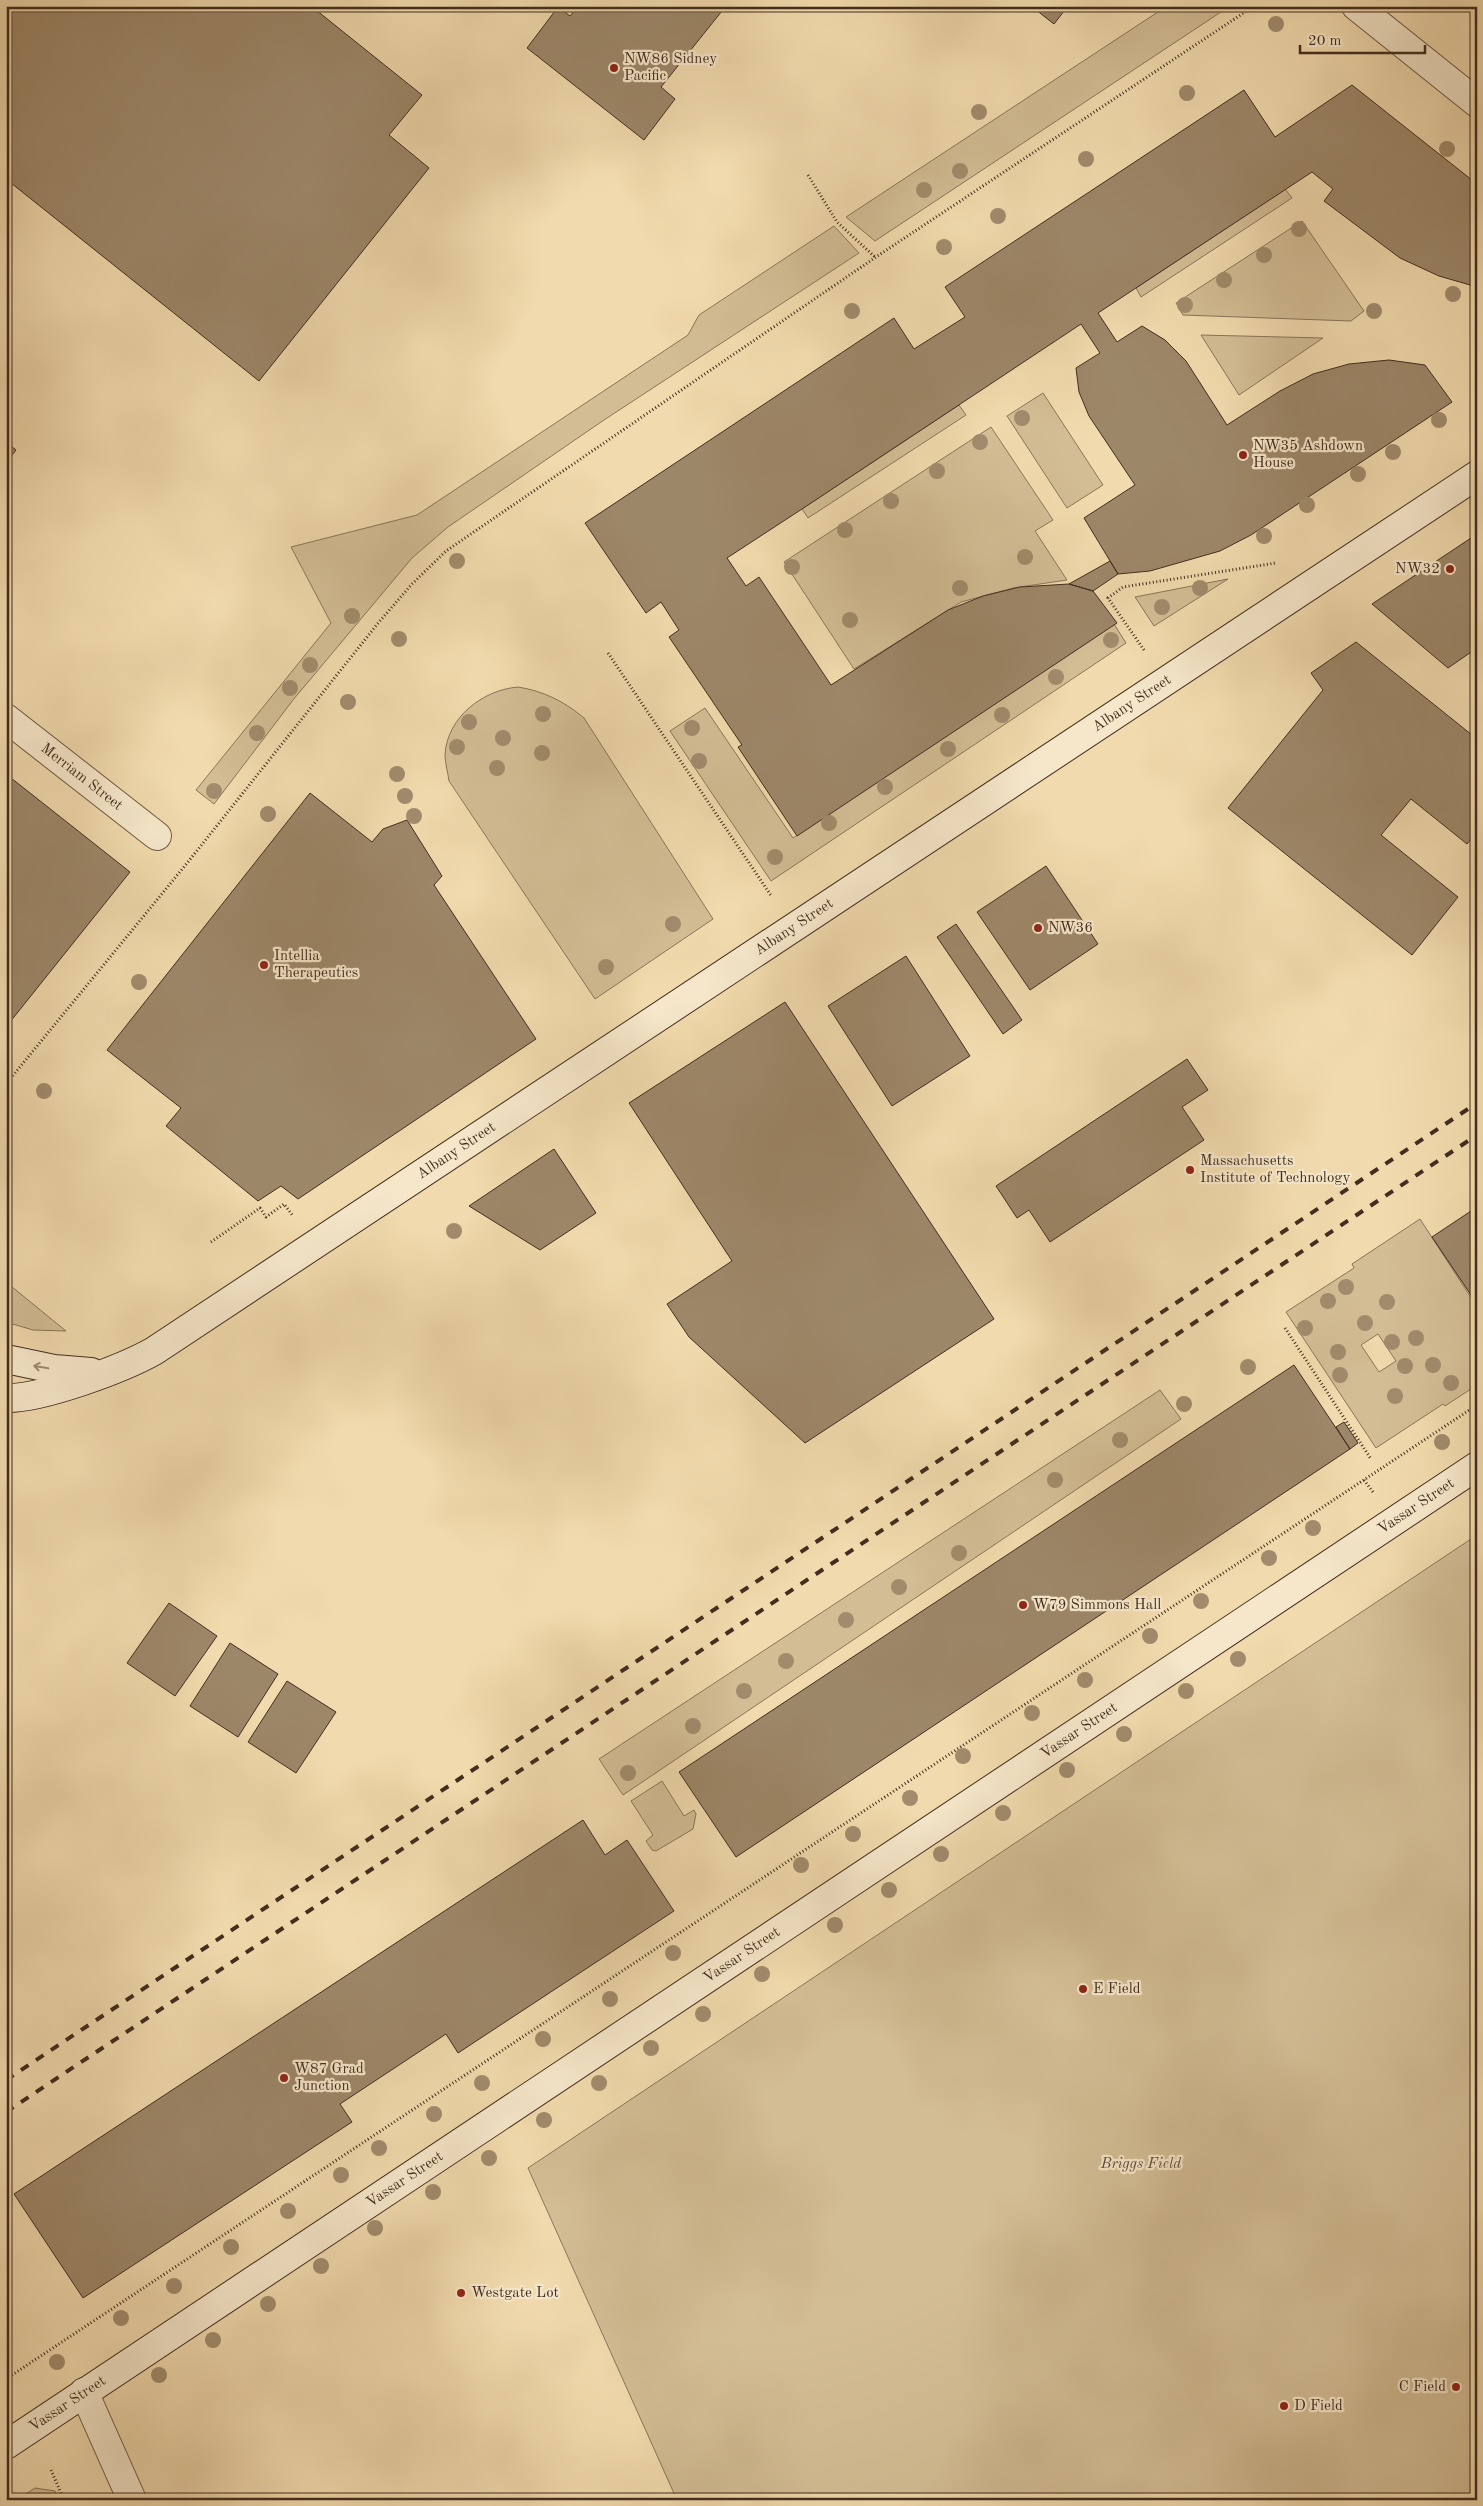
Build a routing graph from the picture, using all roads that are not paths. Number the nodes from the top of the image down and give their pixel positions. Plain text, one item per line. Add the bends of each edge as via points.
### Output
1 (1356, 6) edge
2 (1477, 103) edge
3 (1477, 475) edge
4 (6, 718) edge
5 (157, 836) dead end
6 (6, 1359) edge
7 (107, 1372) junction
8 (6, 1398) edge
9 (1477, 1466) edge
10 (84, 2392) junction
11 (6, 2444) edge
12 (132, 2500) edge

1 - 2 main road
3 - 7 main road, Albany Street via 154,1351
4 - 5 main road, Merriam Street
7 -> 6 main road, Albany Street via 54,1370
7 - 8 main road, Albany Street via 44,1392
9 - 10 main road, Vassar Street
10 - 11 main road, Vassar Street
10 - 12 main road

